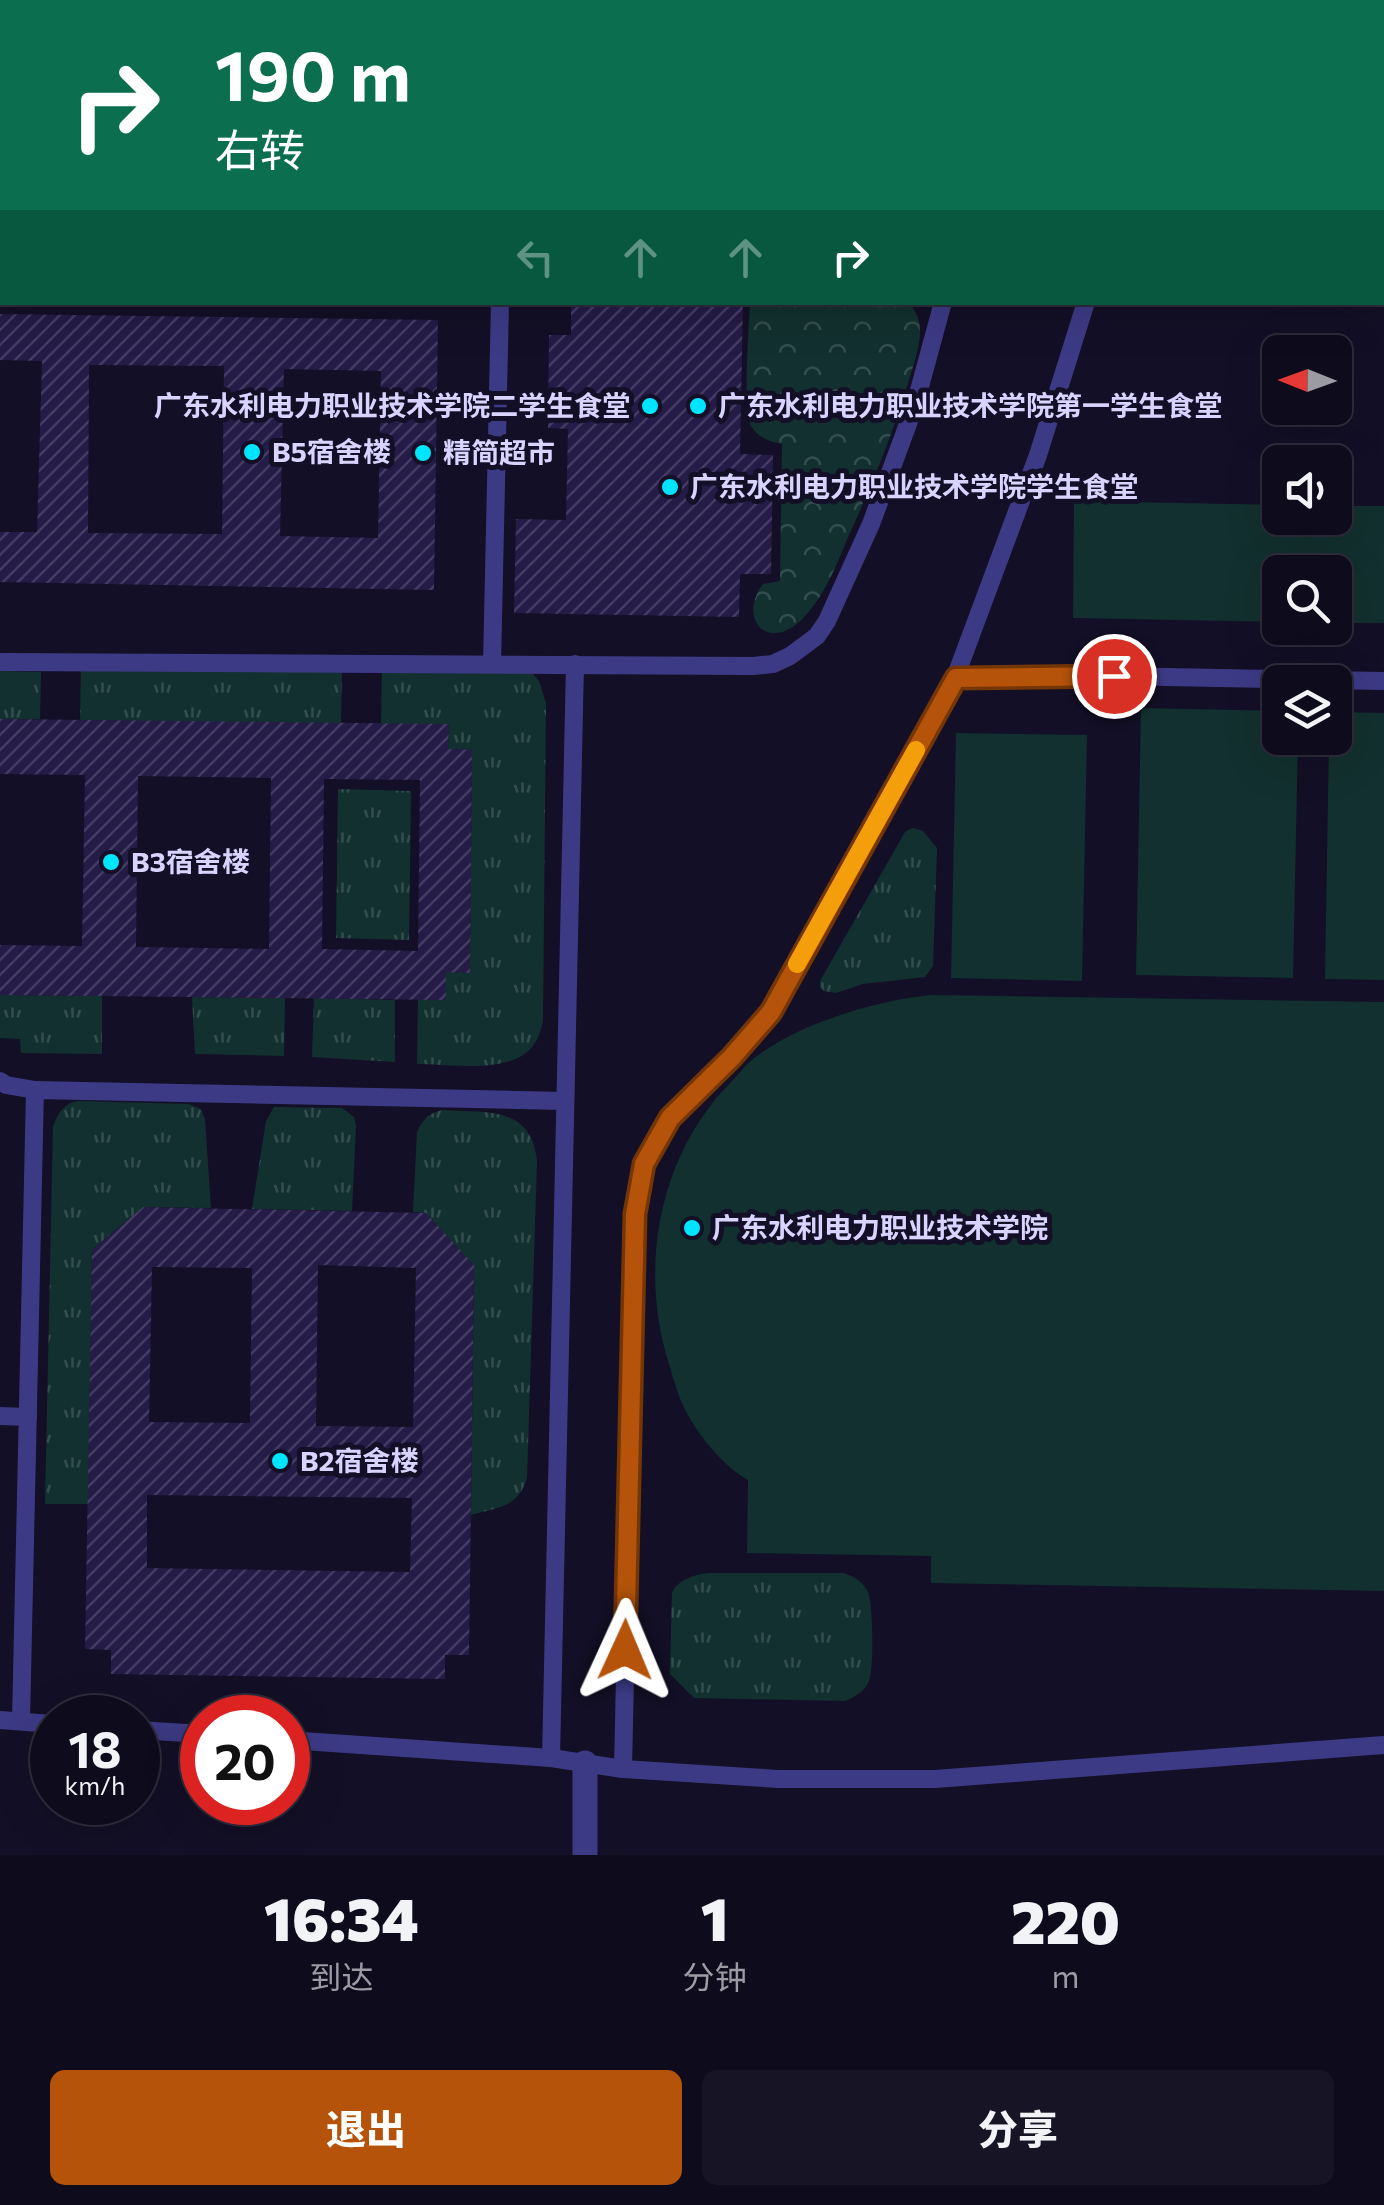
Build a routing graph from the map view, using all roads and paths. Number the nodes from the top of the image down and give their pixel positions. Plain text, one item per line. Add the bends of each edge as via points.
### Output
1 (500, 305) edge
2 (942, 305) edge
3 (1085, 305) edge
4 (0, 662) edge
5 (492, 664) junction
6 (575, 664) junction
7 (956, 678) junction
8 (1384, 681) edge
9 (0, 1081) edge
10 (35, 1090) junction
11 (565, 1101) junction
12 (0, 1416) edge
13 (28, 1417) junction
14 (0, 1720) edge
15 (21, 1722) junction
16 (30, 1723) edge
17 (310, 1742) edge
18 (1384, 1746) edge
19 (551, 1758) junction
20 (585, 1764) junction
21 (623, 1768) junction
22 (584, 1855) edge

1 - 5 lane
2 - 6 lane via 915,405 871,524 817,636 773,664
3 - 7 lane
4 - 5 lane
5 - 6 lane
6 - 11 lane
7 - 8 lane
7 - 21 lane via 771,1012 670,1118 644,1164 635,1214
9 - 10 lane
10 - 11 lane
10 - 13 lane
11 - 19 lane
12 - 13 lane
13 - 15 lane
14 - 15 lane
15 - 16 lane
17 - 19 lane
18 - 21 lane via 935,1778 778,1779
19 - 20 lane
20 - 21 lane
20 - 22 street

